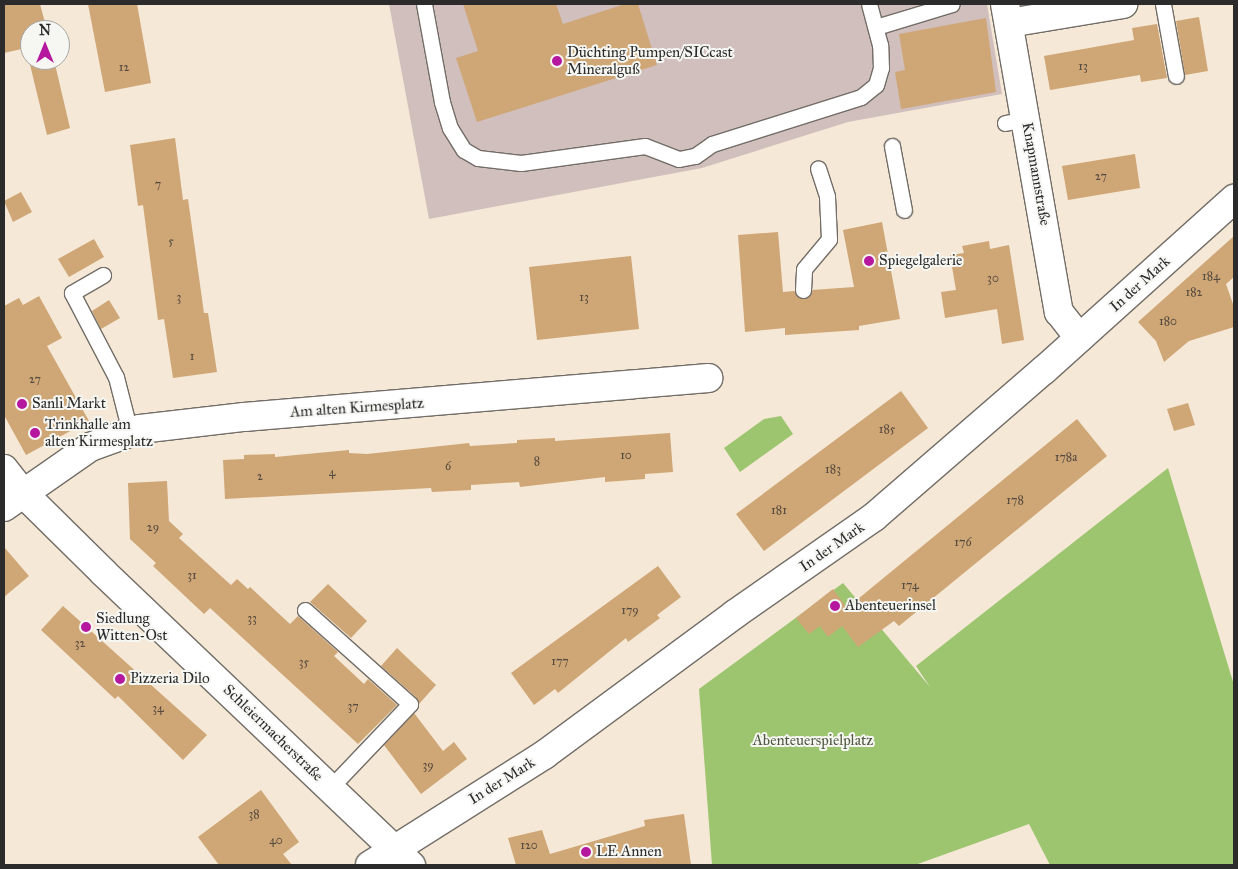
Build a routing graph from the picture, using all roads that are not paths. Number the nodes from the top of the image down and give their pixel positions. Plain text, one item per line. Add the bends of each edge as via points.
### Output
1 (424, 4) edge
2 (869, 4) edge
3 (952, 4) edge
4 (1124, 4) edge
5 (1163, 4) edge
6 (1007, 14) edge
7 (876, 27) junction
8 (1176, 76) dead end
9 (892, 146) dead end
10 (818, 168) dead end
11 (1234, 198) edge
12 (904, 210) dead end
13 (103, 275) dead end
14 (803, 290) dead end
15 (1079, 338) junction
16 (708, 378) dead end
17 (130, 432) junction
18 (4, 470) edge
19 (13, 500) edge
20 (305, 610) dead end
21 (330, 788) junction
22 (400, 860) edge
23 (370, 865) edge

1 - 7 lane via 450,128 464,150 493,162 521,163 645,146 679,159 695,156 712,144 861,97 876,85 881,68
2 - 7 lane
3 - 7 lane
4 - 6 street
5 - 8 lane
6 - 15 street, Knapmannstraße via 1015,121 1059,312
9 - 12 lane
10 - 14 lane via 827,196 830,239 804,269
11 - 15 street, In der Mark
13 - 17 lane via 72,292 116,377
15 - 22 street, In der Mark via 874,517 734,614
16 - 17 street, Am alten Kirmesplatz via 244,416
17 - 19 street, Am alten Kirmesplatz via 90,447
18 - 19 street, Schleiermacherstraße
19 - 21 street, Schleiermacherstraße
20 - 21 lane via 410,704
21 - 22 street, Schleiermacherstraße
22 - 23 street, In der Mark

